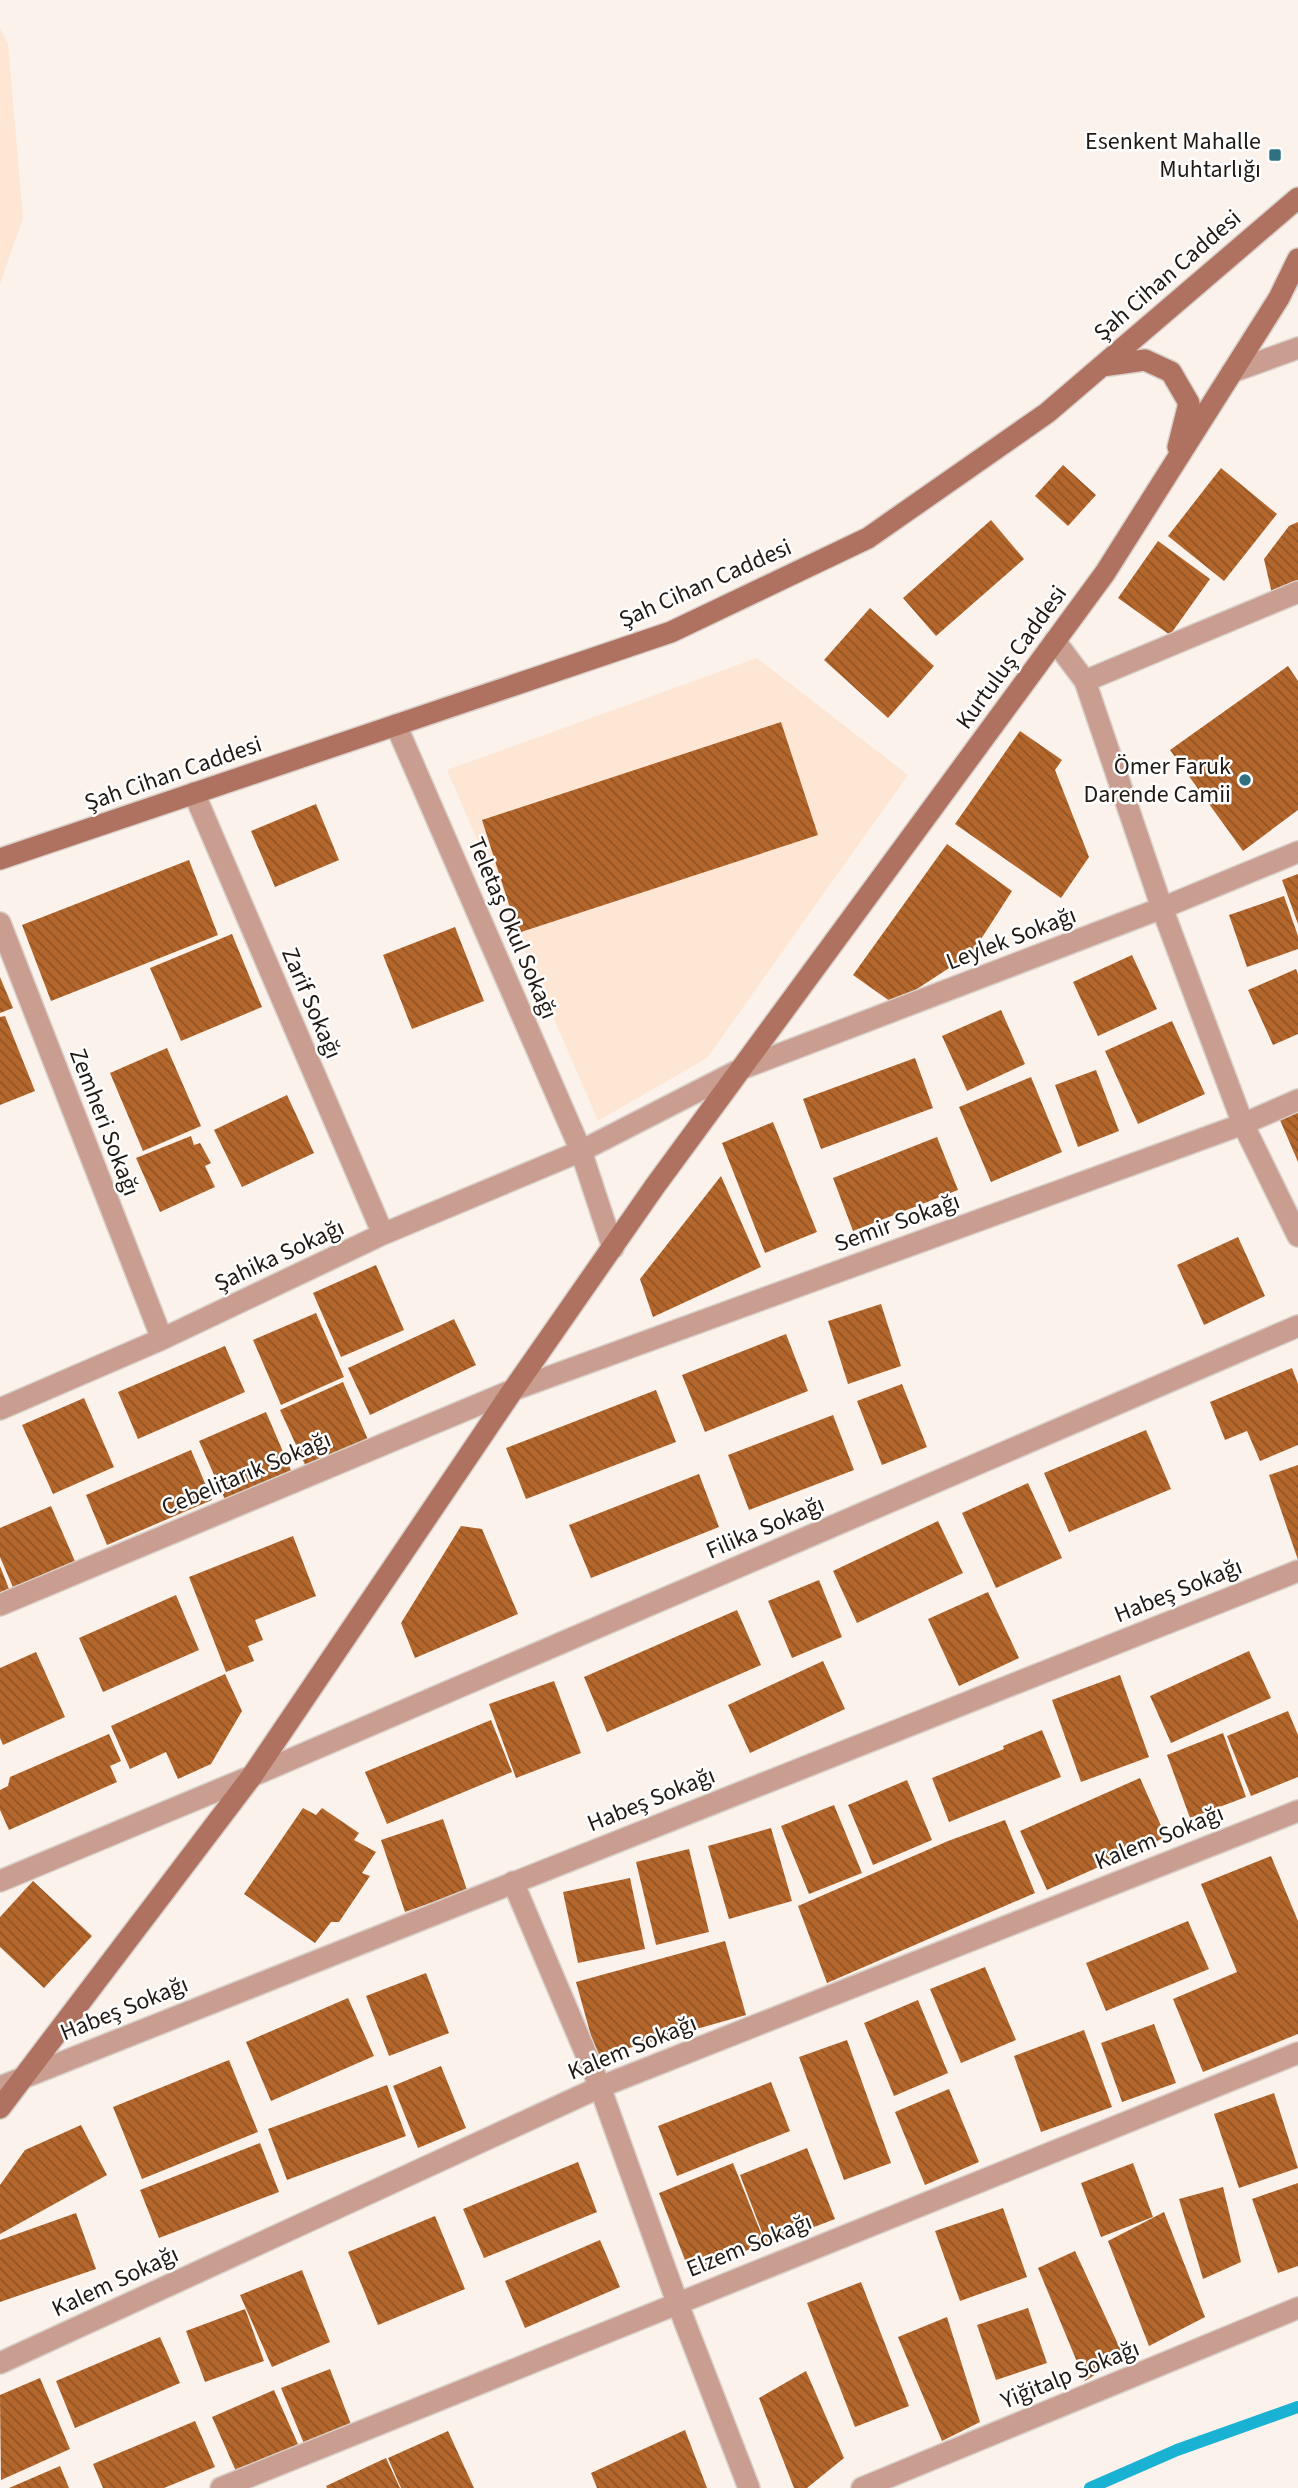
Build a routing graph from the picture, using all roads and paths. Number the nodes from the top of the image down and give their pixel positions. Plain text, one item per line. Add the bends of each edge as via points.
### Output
1 (1298, 198) edge
2 (1298, 259) edge
3 (1298, 348) edge
4 (1102, 366) junction
5 (1231, 372) junction
6 (1175, 463) junction
7 (1298, 592) edge
8 (1055, 641) junction
9 (1085, 681) junction
10 (396, 725) junction
11 (194, 793) junction
12 (1298, 852) edge
13 (0, 859) edge
14 (1162, 908) junction
15 (0, 923) edge
16 (741, 1069) junction
17 (1298, 1101) edge
18 (1243, 1124) junction
19 (581, 1152) junction
20 (383, 1234) junction
21 (1298, 1236) edge
22 (612, 1248) junction
23 (1298, 1326) edge
24 (162, 1339) junction
25 (513, 1390) junction
26 (0, 1409) edge
27 (1298, 1571) edge
28 (0, 1605) edge
29 (252, 1776) junction
30 (1298, 1811) edge
31 (0, 1881) edge
32 (513, 1882) junction
33 (1298, 2053) edge
34 (23, 2076) junction
35 (0, 2087) edge
36 (600, 2087) junction
37 (0, 2108) edge
38 (677, 2302) junction
39 (1298, 2308) edge
40 (0, 2363) edge
41 (221, 2488) edge
42 (750, 2488) edge
43 (862, 2488) edge

1 - 4 main road, Şah Cihan Caddesi
2 - 5 main road, Kurtuluş Caddesi via 1279,298
3 - 5 street
4 - 6 main road via 1145,360 1171,372 1189,403
4 - 10 main road, Şah Cihan Caddesi via 1047,413 868,538 671,632
5 - 6 main road, Kurtuluş Caddesi
6 - 8 main road, Kurtuluş Caddesi
7 - 9 street
8 - 9 street
8 - 16 main road, Kurtuluş Caddesi
9 - 14 street
10 - 11 main road, Şah Cihan Caddesi
10 - 19 street, Teletaş Okul Sokağı
11 - 13 main road, Şah Cihan Caddesi
11 - 20 street, Zarif Sokağı
12 - 14 street, Leylek Sokağı
14 - 16 street, Leylek Sokağı
14 - 18 street
15 - 24 street, Zemheri Sokağı
16 - 19 street, Leylek Sokağı
16 - 22 main road, Kurtuluş Caddesi
17 - 18 street, Semir Sokağı
18 - 21 street
18 - 25 street, Semir Sokağı
19 - 20 street, Şahika Sokağı
19 - 22 street, Teletaş Okul Sokağı
20 - 24 street, Şahika Sokağı
22 - 25 main road, Kurtuluş Caddesi
23 - 29 street, Filika Sokağı
24 - 26 street, Şahika Sokağı
25 - 28 street, Cebelitarık Sokağı
25 - 29 main road, Kurtuluş Caddesi
27 - 32 street, Habeş Sokağı
29 - 31 street, Filika Sokağı
29 - 34 main road, Kurtuluş Caddesi
30 - 36 street, Kalem Sokağı
32 - 34 street, Habeş Sokağı
32 - 36 street
33 - 38 street, Elzem Sokağı
34 - 35 street, Habeş Sokağı
34 - 37 main road, Kurtuluş Caddesi
36 - 38 street
36 - 40 street, Kalem Sokağı
38 - 41 street, Elzem Sokağı
38 - 42 street
39 - 43 street, Yiğitalp Sokağı

